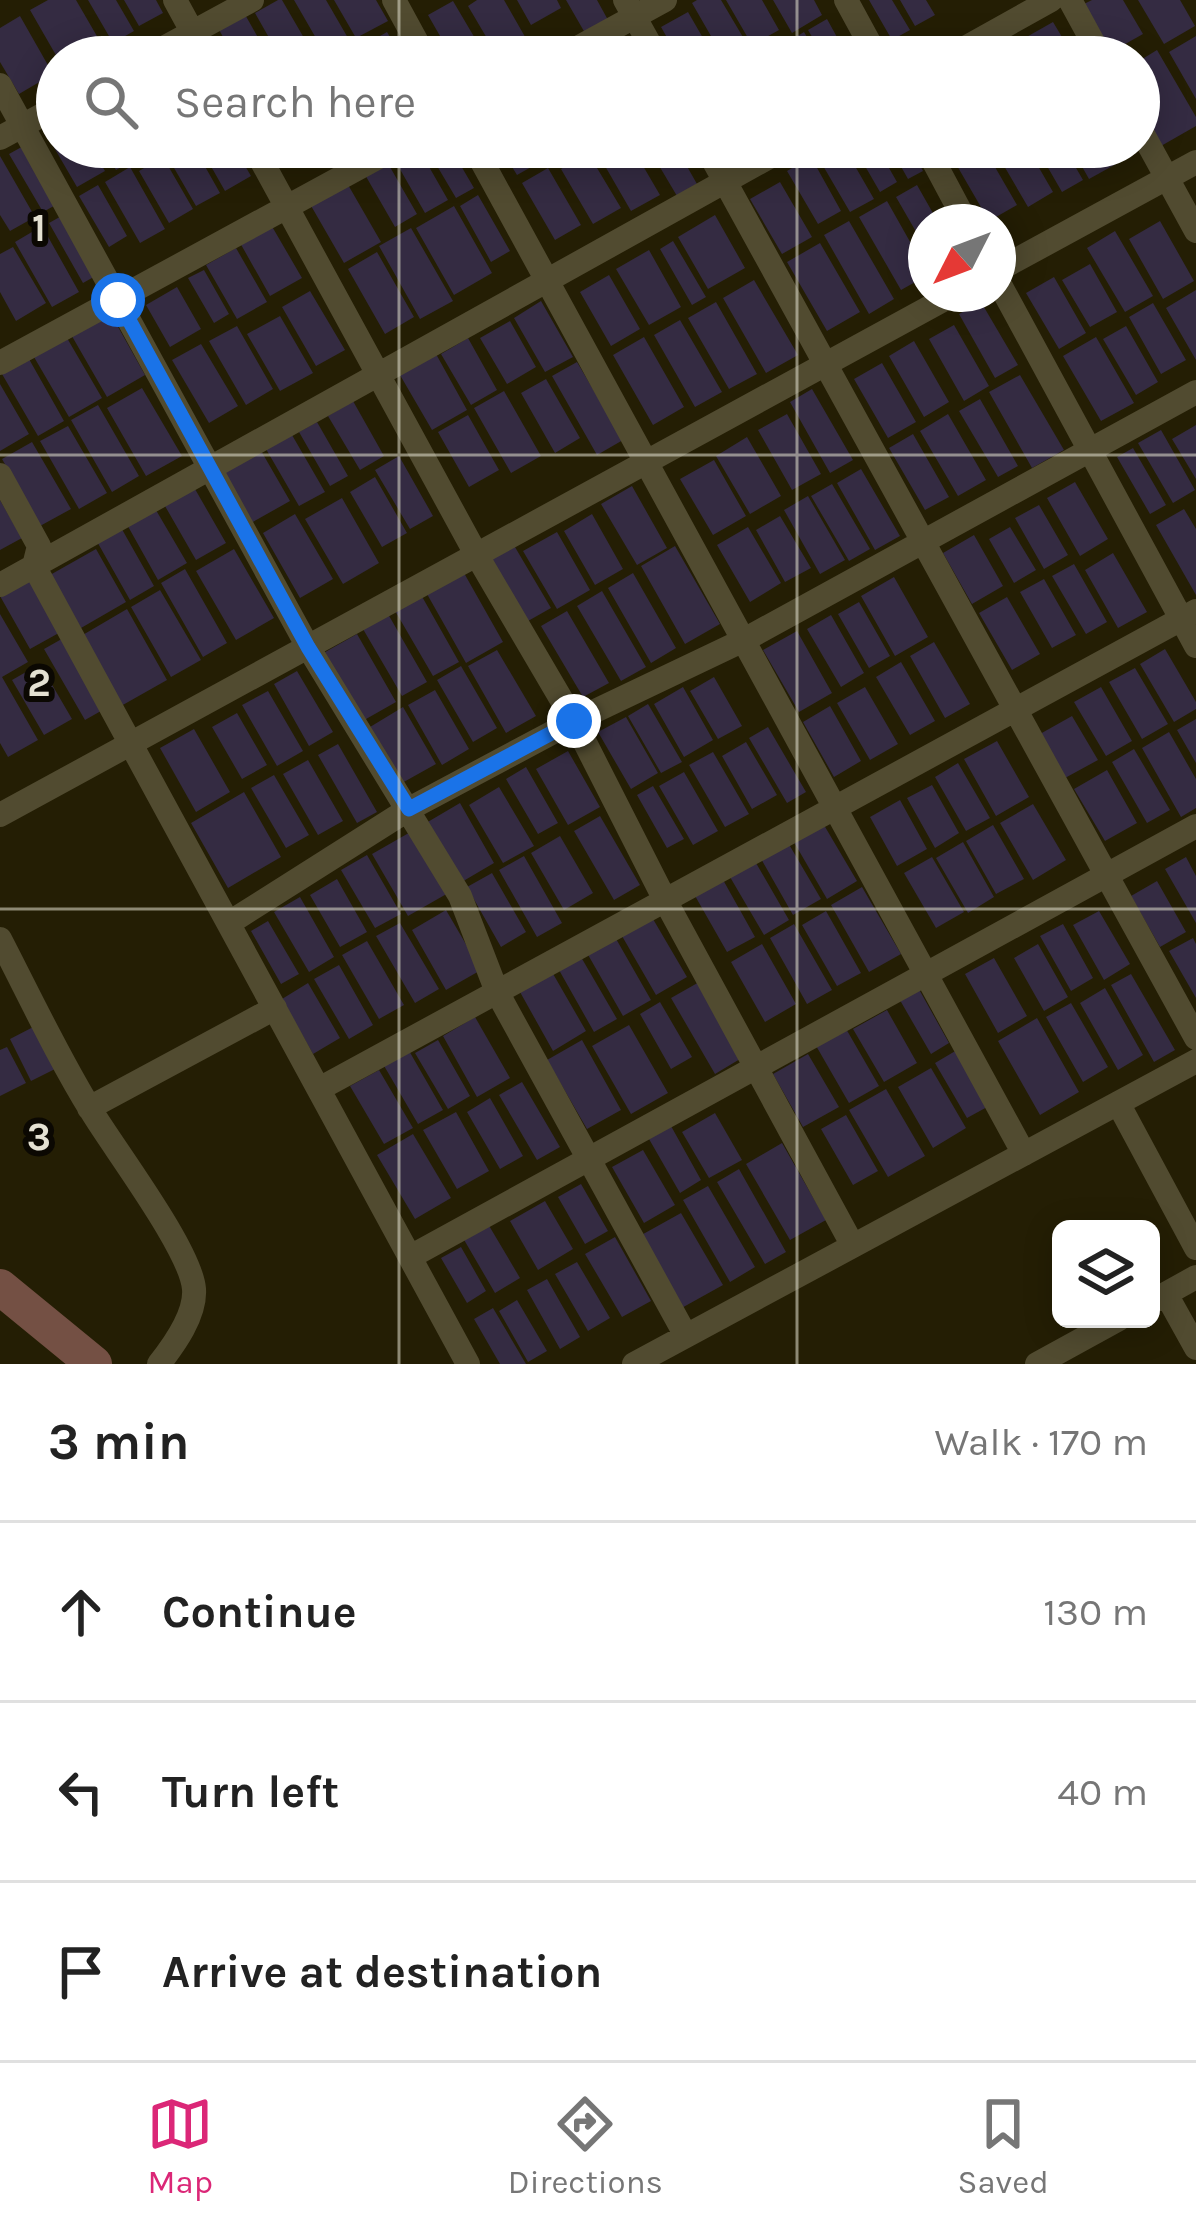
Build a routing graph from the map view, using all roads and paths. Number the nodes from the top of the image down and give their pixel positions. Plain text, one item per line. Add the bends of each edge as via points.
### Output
1 (175, 0) edge
2 (252, 0) edge
3 (394, 0) edge
4 (665, 0) edge
5 (846, 0) edge
6 (1051, 0) edge
7 (1070, 0) edge
8 (630, 8) edge
9 (192, 32) junction
10 (185, 36) edge
11 (194, 36) edge
12 (414, 36) edge
13 (591, 36) edge
14 (645, 36) edge
15 (866, 36) edge
16 (987, 36) edge
17 (1090, 36) edge
18 (0, 85) edge
19 (11, 132) edge
20 (1196, 162) edge
21 (1160, 165) edge
22 (266, 168) edge
23 (358, 168) edge
24 (486, 168) edge
25 (717, 168) edge
26 (750, 168) edge
27 (937, 168) edge
28 (1167, 178) junction
29 (725, 182) junction
30 (956, 204) edge
31 (287, 207) junction
32 (1196, 231) edge
33 (1016, 260) edge
34 (547, 280) junction
35 (118, 300) junction
36 (921, 312) edge
37 (1015, 312) edge
38 (0, 363) edge
39 (825, 364) junction
40 (378, 374) junction
41 (1196, 392) edge
42 (1090, 450) junction
43 (646, 462) junction
44 (210, 468) junction
45 (0, 475) edge
46 (923, 542) junction
47 (476, 554) junction
48 (34, 566) junction
49 (0, 585) edge
50 (1189, 615) edge
51 (744, 640) junction
52 (1196, 646) edge
53 (308, 647) junction
54 (1015, 710) junction
55 (574, 721) junction
56 (130, 743) junction
57 (835, 808) junction
58 (409, 809) junction
59 (0, 815) edge
60 (1196, 826) edge
61 (1106, 875) junction
62 (664, 900) junction
63 (229, 923) junction
64 (0, 939) edge
65 (926, 974) junction
66 (496, 992) junction
67 (274, 1008) junction
68 (1196, 1038) edge
69 (1196, 1061) edge
70 (755, 1068) junction
71 (319, 1089) junction
72 (1118, 1103) junction
73 (89, 1108) junction
74 (1024, 1154) junction
75 (589, 1159) junction
76 (853, 1246) junction
77 (1196, 1247) edge
78 (410, 1257) junction
79 (1196, 1277) edge
80 (0, 1287) edge
81 (1160, 1297) edge
82 (1160, 1301) edge
83 (1102, 1328) edge
84 (686, 1336) junction
85 (1196, 1348) edge
86 (94, 1364) edge
87 (159, 1364) edge
88 (468, 1364) edge
89 (634, 1364) edge
90 (1036, 1364) edge

1 - 9 street
2 - 9 street
3 - 12 street
4 - 8 street
5 - 15 street
6 - 16 street
7 - 17 street
8 - 13 street
8 - 14 street
9 - 10 street
9 - 11 street
18 - 19 street
19 - 35 street
20 - 28 street
21 - 28 street
22 - 31 street
23 - 31 street
24 - 34 street
25 - 29 street
26 - 29 street
27 - 30 street
28 - 32 street
28 - 33 street
29 - 34 street
29 - 39 street
31 - 35 street
31 - 40 street
34 - 40 street
34 - 43 street
35 - 38 street
35 - 44 street
36 - 39 street
37 - 42 street
39 - 43 street
39 - 46 street
40 - 44 street
40 - 47 street
41 - 42 street
42 - 46 street
42 - 50 street
43 - 47 street
43 - 51 street
44 - 48 street
44 - 53 street
45 - 48 street via 39,545
46 - 51 street
46 - 54 street
47 - 53 street
47 - 55 street
48 - 49 street
48 - 56 street
50 - 52 street
50 - 54 street
51 - 55 street
51 - 57 street
53 - 56 street
53 - 58 street
54 - 57 street
54 - 61 street
55 - 58 street
55 - 62 street
56 - 59 street
56 - 63 street
57 - 62 street
57 - 65 street
58 - 63 street
58 - 66 street via 460,896
60 - 61 street
61 - 65 street
61 - 68 street
62 - 66 street
62 - 70 street
63 - 67 street
64 - 73 street
65 - 70 street
65 - 74 street
66 - 71 street
66 - 75 street
67 - 71 street
67 - 73 street
69 - 72 street
70 - 75 street
70 - 76 street
71 - 78 street
72 - 74 street
72 - 77 street
73 - 87 street via 183,1256 194,1291
74 - 76 street
75 - 78 street
75 - 84 street
76 - 84 street
78 - 88 street
79 - 81 street
80 - 86 main road
82 - 85 street
83 - 90 street
84 - 89 street

